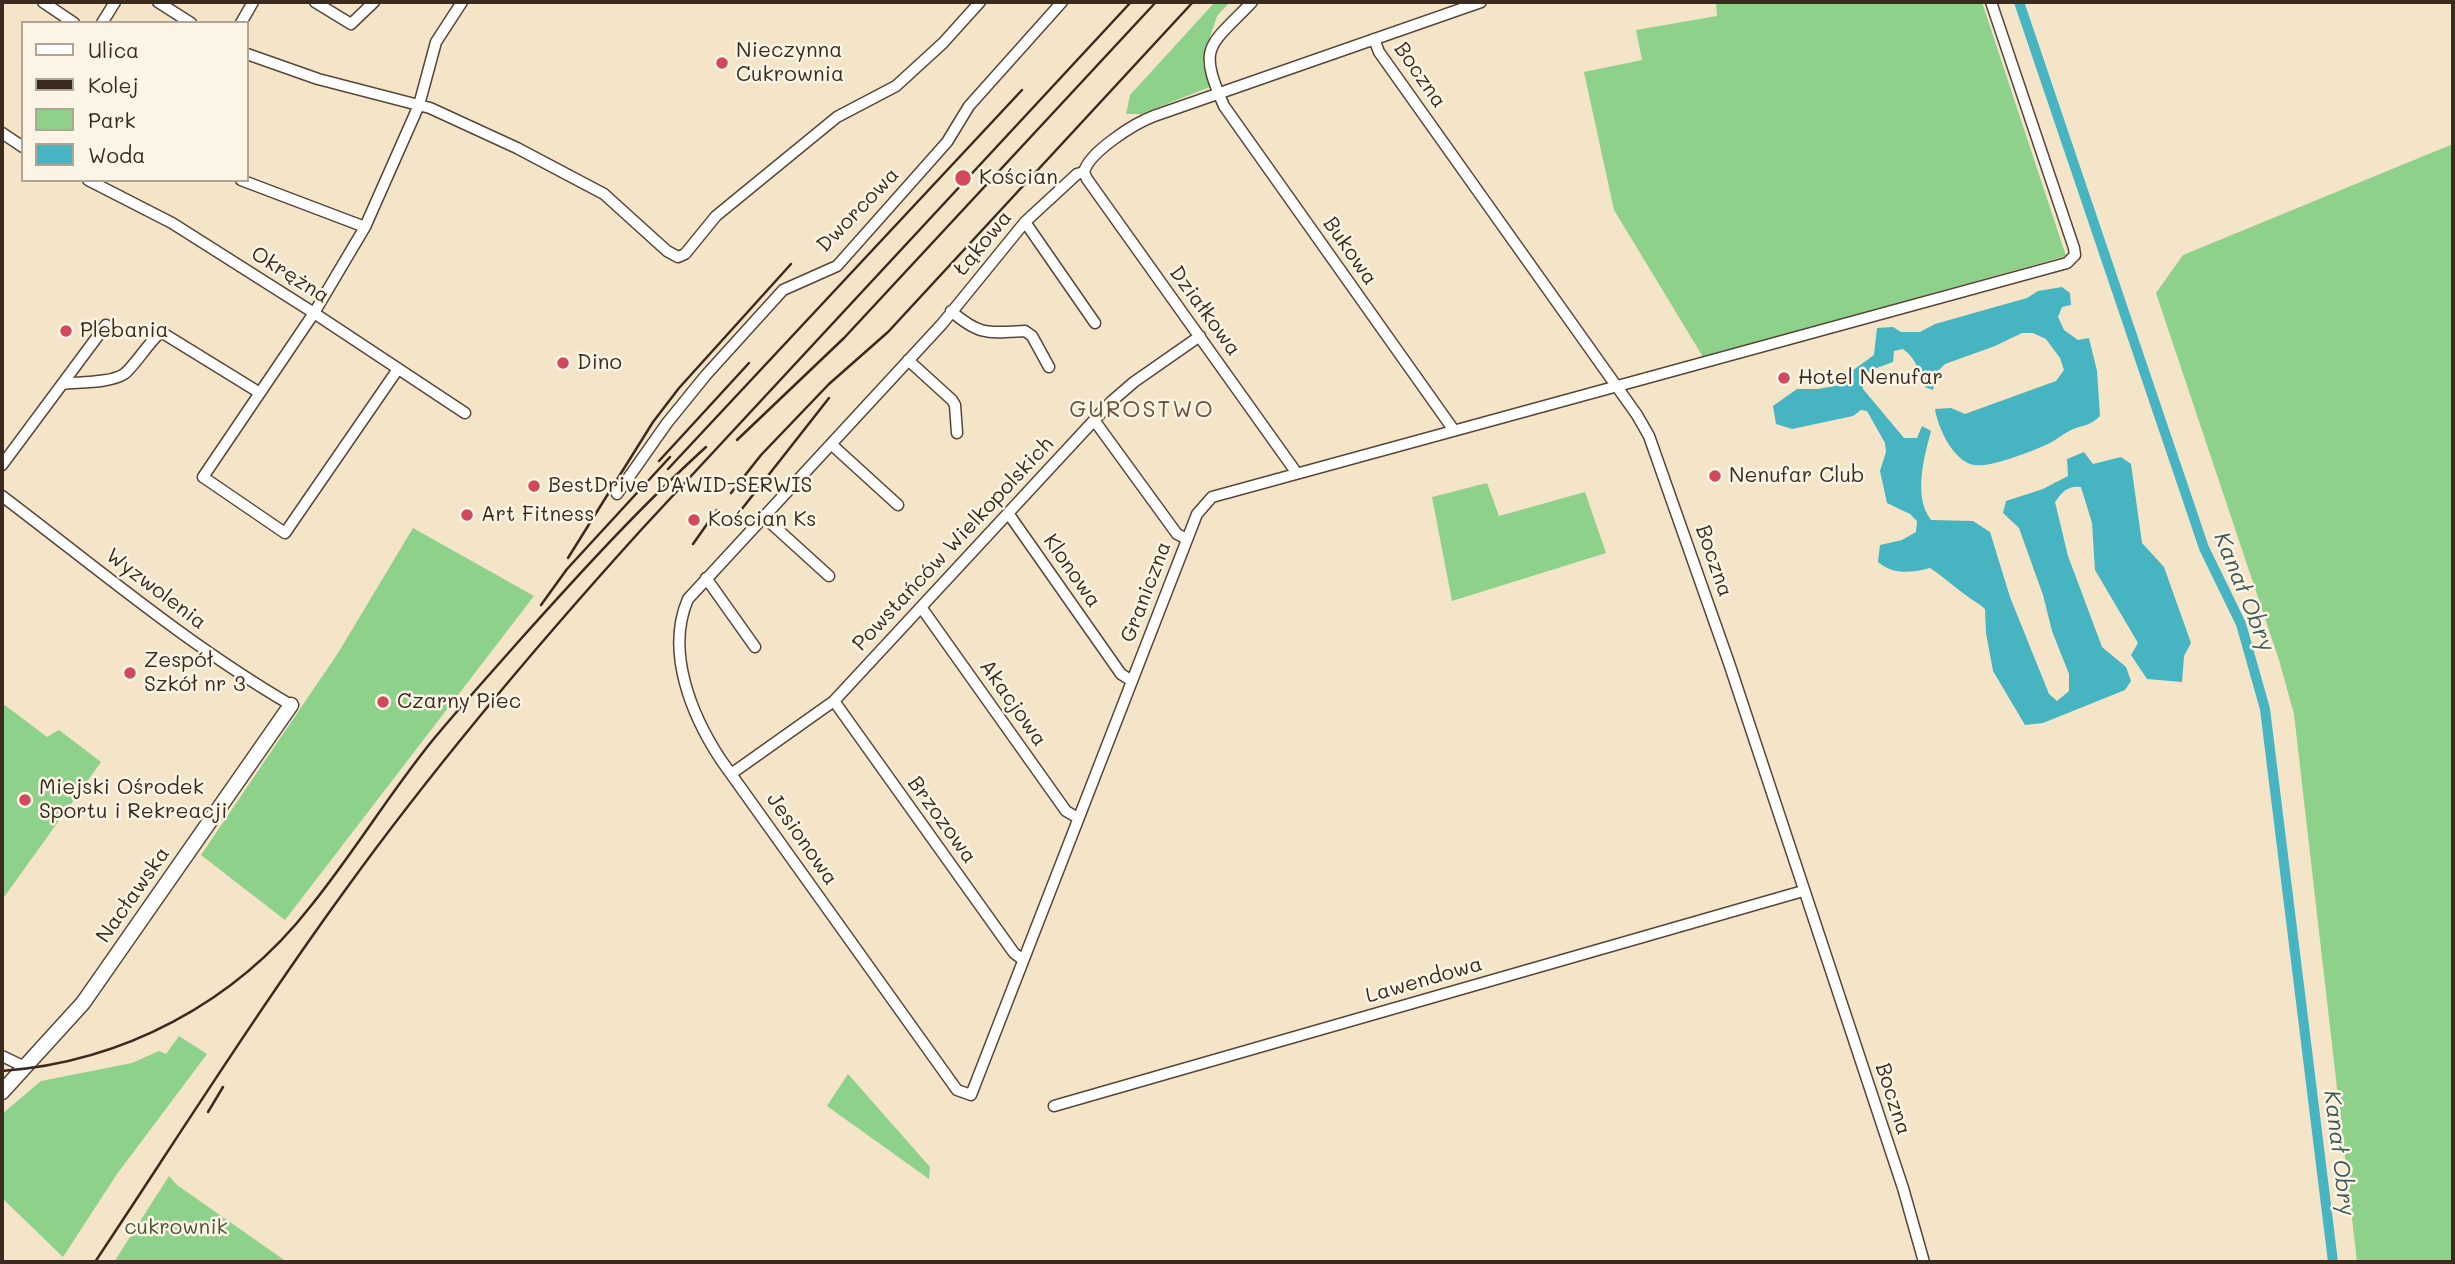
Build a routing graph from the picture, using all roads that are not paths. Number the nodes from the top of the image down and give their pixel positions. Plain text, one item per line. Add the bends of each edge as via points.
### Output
1 (43, 2) edge
2 (115, 2) edge
3 (158, 2) edge
4 (253, 2) edge
5 (315, 2) edge
6 (374, 2) edge
7 (462, 2) edge
8 (980, 2) edge
9 (1062, 2) edge
10 (1252, 2) edge
11 (1481, 2) edge
12 (1992, 2) edge
13 (71, 21) edge
14 (103, 21) edge
15 (188, 21) edge
16 (242, 21) edge
17 (1374, 39) junction
18 (248, 54) edge
19 (1219, 93) junction
20 (419, 105) junction
21 (2, 133) edge
22 (21, 146) edge
23 (1084, 172) junction
24 (92, 182) edge
25 (246, 182) edge
26 (1025, 222) junction
27 (365, 227) junction
28 (950, 311) junction
29 (314, 313) junction
30 (1095, 323) dead end
31 (106, 325) dead end
32 (1200, 336) junction
33 (908, 360) junction
34 (1049, 367) dead end
35 (398, 369) junction
36 (62, 384) junction
37 (1616, 385) junction
38 (260, 393) junction
39 (465, 413) dead end
40 (1094, 420) junction
41 (1453, 429) junction
42 (957, 433) dead end
43 (831, 444) junction
44 (2, 465) edge
45 (1296, 472) junction
46 (617, 494) dead end
47 (2, 496) edge
48 (898, 505) dead end
49 (1008, 513) junction
50 (764, 517) junction
51 (1187, 539) junction
52 (829, 576) dead end
53 (706, 578) junction
54 (921, 607) junction
55 (755, 648) dead end
56 (1132, 681) junction
57 (834, 701) junction
58 (291, 705) joint
59 (732, 774) junction
60 (1078, 818) junction
61 (1803, 891) junction
62 (1022, 960) junction
63 (2, 1056) edge
64 (26, 1068) junction
65 (2, 1092) edge
66 (971, 1096) joint
67 (1055, 1106) dead end
68 (1924, 1262) edge

1 - 13 street
2 - 14 street
3 - 15 street
4 - 16 street
5 - 6 street via 351,24
7 - 20 street via 436,42
8 - 20 street via 896,86 837,117 716,216 678,257 611,199 517,148
9 - 46 street, Dworcowa via 837,266 783,290 706,375
10 - 19 street, Bukowa via 1212,47 1208,63
11 - 17 street, Łąkowa
12 - 37 street, Graniczna via 2074,248 2072,260
17 - 19 street, Łąkowa
17 - 37 street, Boczna
18 - 20 street via 318,79
19 - 23 street, Łąkowa via 1138,122 1087,164
19 - 41 street, Bukowa
20 - 27 street
21 - 22 street
23 - 26 street, Łąkowa
23 - 32 street, Działkowa
24 - 29 street, Okrężna via 172,223
25 - 27 street
26 - 28 street, Łąkowa
26 - 30 street
27 - 29 street
28 - 33 street, Łąkowa
28 - 34 street via 979,331 1025,331
29 - 35 street, Okrężna
29 - 38 street
31 - 36 street
32 - 40 street, Powstańców Wielkopolskich via 1134,382
32 - 45 street, Działkowa
33 - 42 street via 955,404
33 - 43 street, Łąkowa
35 - 38 street via 285,533 203,477
35 - 39 street, Okrężna
36 - 38 street via 124,374 161,332
36 - 44 street
37 - 41 street, Graniczna
37 - 61 street, Boczna via 1649,436 1661,466
40 - 49 street, Powstańców Wielkopolskich
40 - 51 street via 1177,534
41 - 45 street, Graniczna
43 - 48 street
43 - 50 street, Łąkowa
45 - 51 street, Graniczna via 1212,497 1197,514
47 - 58 street, Wyzwolenia via 199,646
49 - 54 street, Powstańców Wielkopolskich
49 - 56 street, Klonowa via 1121,674
50 - 52 street
50 - 53 street, Łąkowa
51 - 56 street, Graniczna
53 - 55 street
53 - 59 street, Jesionowa via 686,603 682,660 694,714
54 - 57 street, Powstańców Wielkopolskich
54 - 60 street, Akacjowa via 1066,811
56 - 60 street, Graniczna
57 - 59 street, Powstańców Wielkopolskich
57 - 62 street, Brzozowa
58 - 64 street, Nacławska via 83,1003
59 - 66 street, Jesionowa via 957,1090
60 - 62 street, Graniczna
61 - 67 street, Lawendowa
61 - 68 street, Boczna
62 - 66 street, Graniczna
63 - 64 street
64 - 65 street, Nacławska

